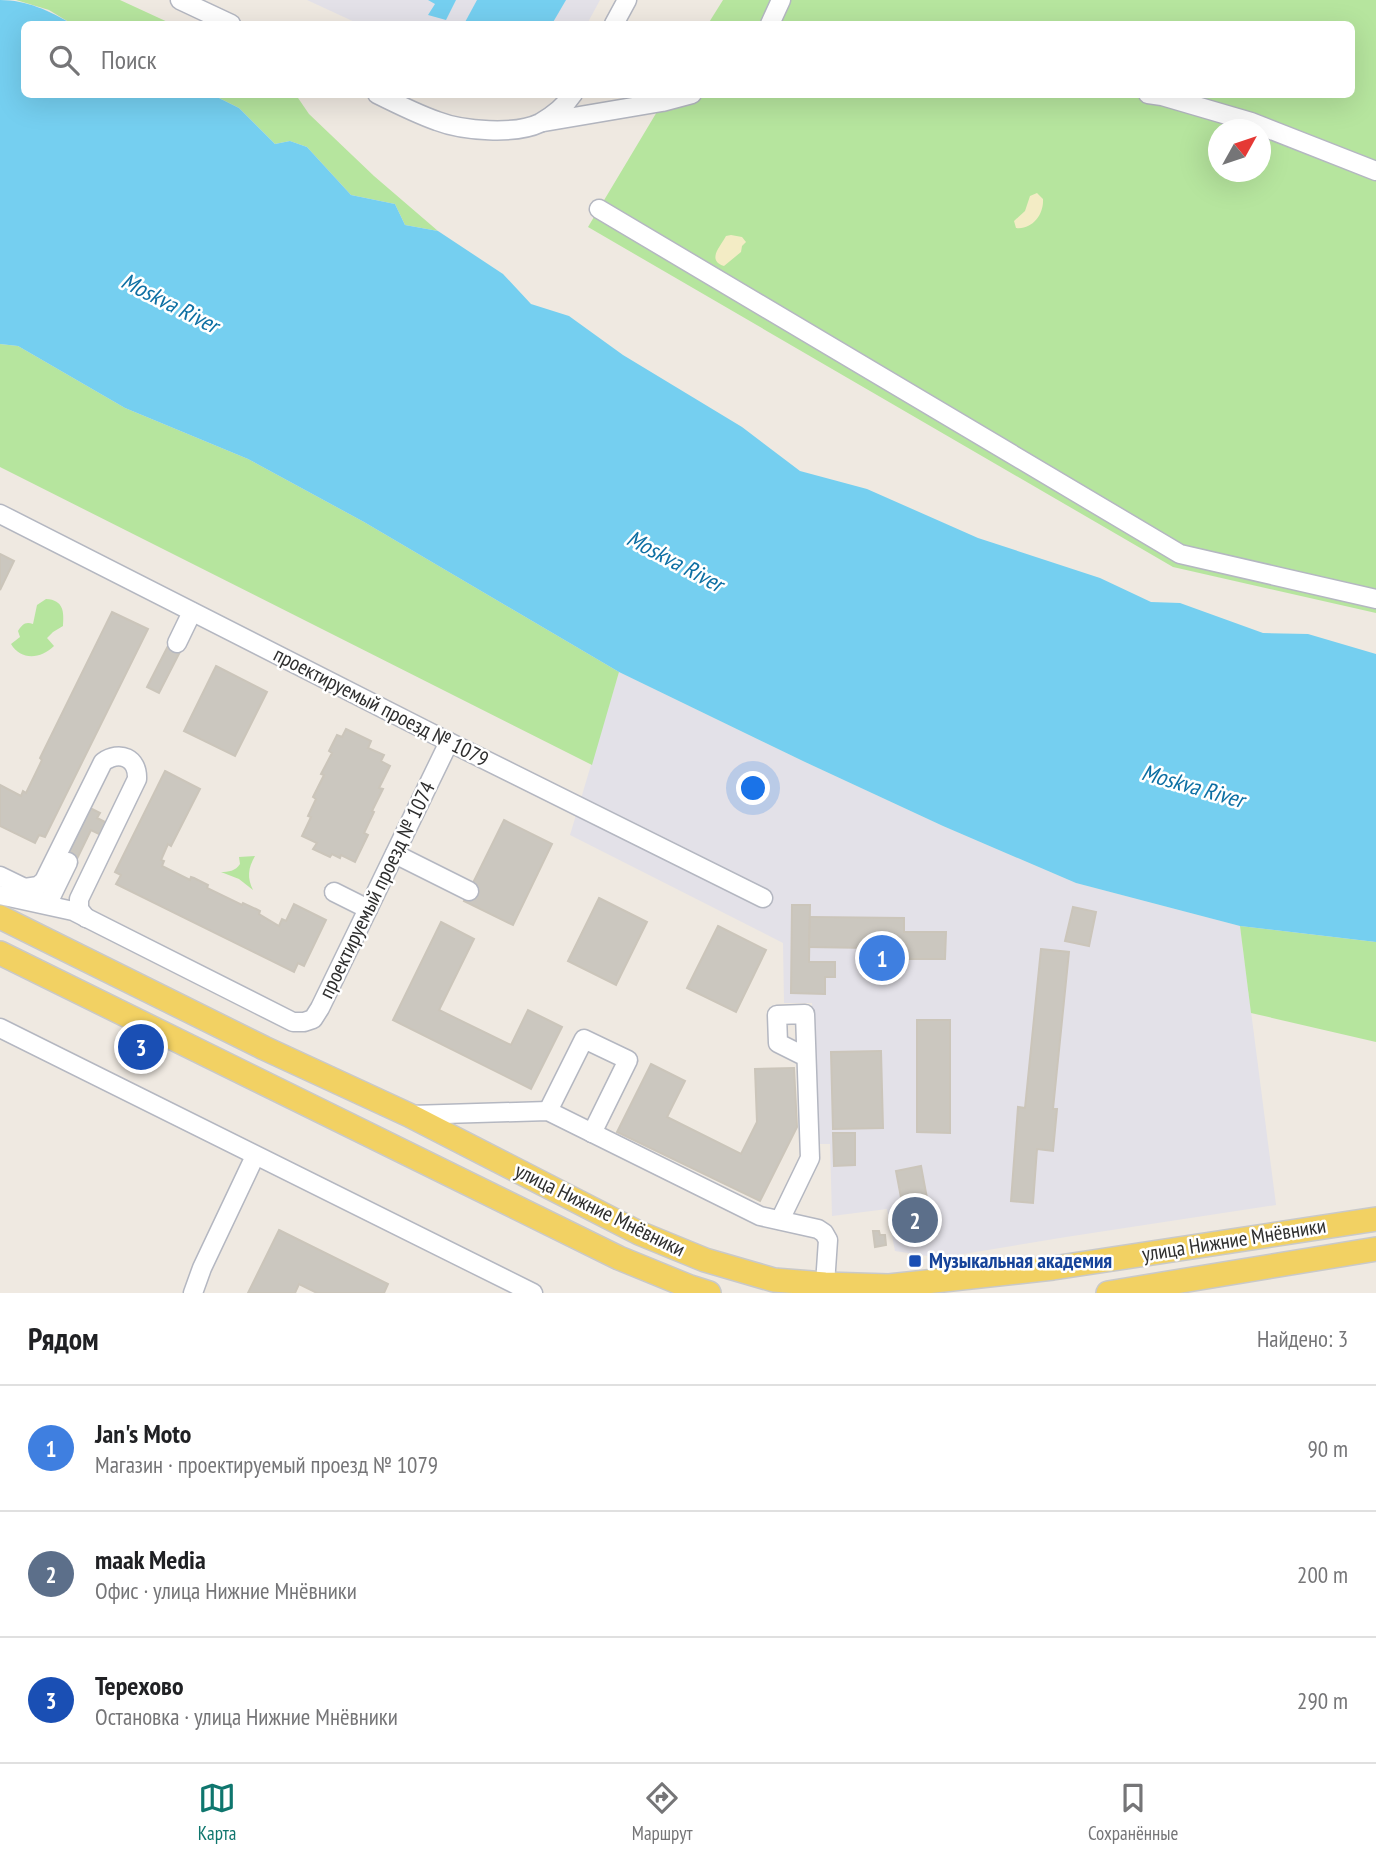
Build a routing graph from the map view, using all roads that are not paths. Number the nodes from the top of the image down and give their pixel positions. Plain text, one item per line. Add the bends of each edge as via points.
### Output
1 (180, 0) edge
2 (627, 0) edge
3 (781, 0) edge
4 (225, 21) edge
5 (616, 21) edge
6 (771, 21) edge
7 (386, 98) edge
8 (570, 98) edge
9 (676, 98) edge
10 (1169, 98) edge
11 (539, 123) junction
12 (473, 129) junction
13 (496, 144) dead end
14 (1376, 171) edge
15 (599, 209) dead end
16 (0, 514) edge
17 (1376, 599) edge
18 (192, 612) junction
19 (177, 643) dead end
20 (449, 742) junction
21 (395, 854) junction
22 (68, 862) dead end
23 (0, 876) edge
24 (25, 888) junction
25 (469, 891) dead end
26 (334, 892) dead end
27 (0, 895) edge
28 (762, 898) dead end
29 (49, 901) junction
30 (368, 909) junction
31 (79, 915) junction
32 (0, 917) edge
33 (0, 953) edge
34 (0, 1028) edge
35 (806, 1057) dead end
36 (548, 1111) junction
37 (409, 1115) junction
38 (592, 1133) junction
39 (255, 1156) junction
40 (1376, 1219) edge
41 (780, 1220) junction
42 (1376, 1250) edge
43 (825, 1284) junction
44 (192, 1293) edge
45 (533, 1293) edge
46 (709, 1293) edge
47 (1111, 1293) edge

1 - 4 street
2 - 5 street
3 - 6 street
7 - 12 street via 440,122
8 - 11 street
9 - 11 street
10 - 14 street via 1251,122
11 - 12 street via 497,131
12 - 13 street
15 - 17 street via 1180,554
16 - 18 street, проектируемый проезд № 1079
18 - 19 street
18 - 20 street, проектируемый проезд № 1079
20 - 21 street, проектируемый проезд № 1074
20 - 28 street, проектируемый проезд № 1079
21 - 25 street
21 - 30 street, проектируемый проезд № 1074
22 - 29 street
23 - 24 street
24 - 29 street
24 - 31 street via 44,881 103,762 114,756 127,758 137,779 79,899
26 - 30 street
27 - 31 street
29 - 31 street
30 - 31 street, проектируемый проезд № 1074 via 313,1020 304,1022 293,1022
32 - 37 main road, улица Нижние Мнёвники
33 - 46 main road, улица Нижние Мнёвники via 619,1258
34 - 39 street
35 - 41 street via 810,1158
36 - 37 street
36 - 38 street
36 - 38 street via 584,1039 628,1060
37 - 43 main road, улица Нижние Мнёвники via 639,1233 694,1256 774,1280
38 - 41 street via 757,1215
39 - 44 street
39 - 45 street
40 - 43 main road, улица Нижние Мнёвники via 1053,1268 889,1286
41 - 43 street via 824,1233 828,1240
42 - 47 main road, улица Нижние Мнёвники

